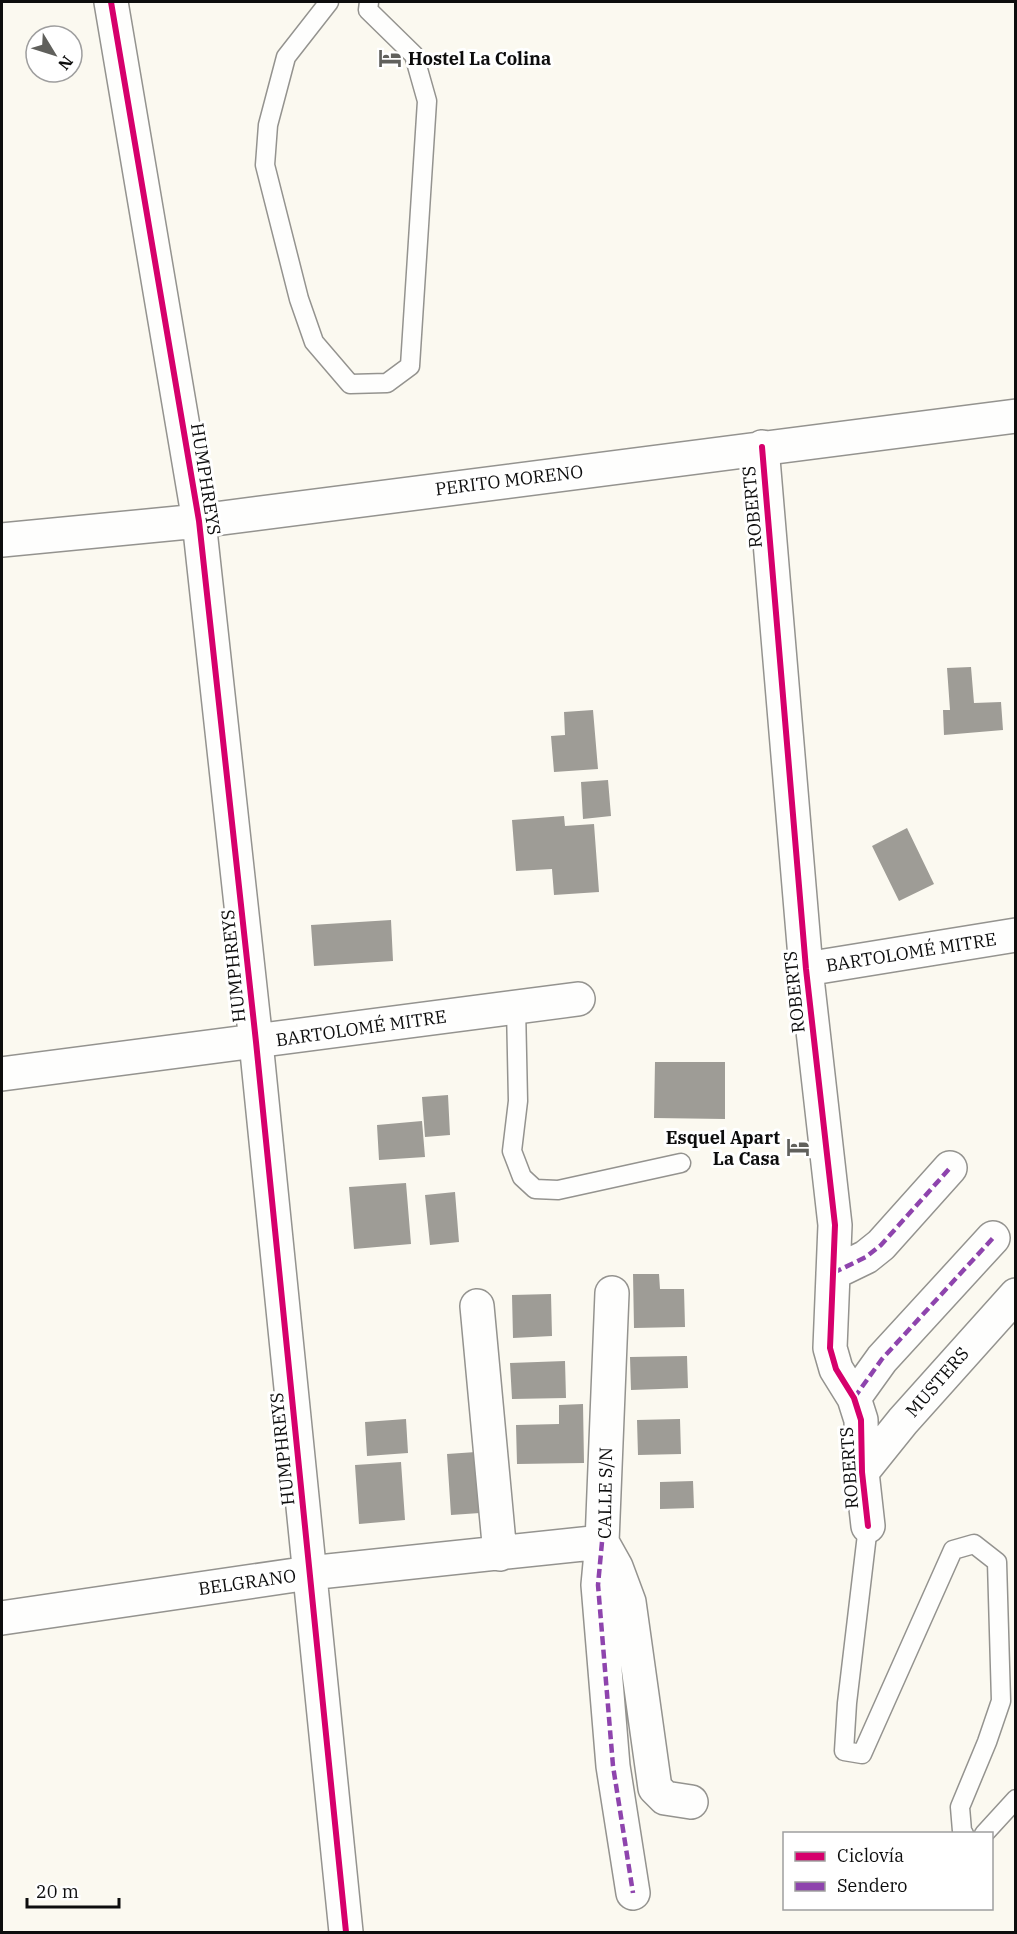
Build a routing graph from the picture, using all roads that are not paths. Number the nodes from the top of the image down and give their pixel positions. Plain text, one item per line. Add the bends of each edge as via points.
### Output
1 (111, 2) edge
2 (329, 2) edge
3 (369, 2) edge
4 (1016, 416) edge
5 (762, 447) junction
6 (199, 520) junction
7 (2, 540) edge
8 (1016, 935) edge
9 (806, 969) junction
10 (578, 999) dead end
11 (516, 1007) junction
12 (256, 1042) junction
13 (2, 1074) edge
14 (681, 1163) dead end
15 (950, 1168) dead end
16 (993, 1238) dead end
17 (833, 1273) junction
18 (612, 1293) dead end
19 (1016, 1295) edge
20 (477, 1306) dead end
21 (854, 1398) junction
22 (862, 1472) junction
23 (868, 1526) joint
24 (602, 1542) junction
25 (500, 1554) junction
26 (309, 1573) junction
27 (2, 1618) edge
28 (1016, 1799) edge
29 (691, 1802) dead end
30 (962, 1832) edge
31 (985, 1832) edge
32 (633, 1893) dead end
33 (345, 1932) edge

1 - 6 street, HUMPHREYS
2 - 3 lane via 286,57 268,125 265,165 314,342 350,384 387,383 410,366 427,101 414,55 368,10
4 - 5 street, PERITO MORENO
5 - 6 street, PERITO MORENO
5 - 9 street, ROBERTS
6 - 7 street, PERITO MORENO
6 - 12 street, HUMPHREYS
8 - 9 street, BARTOLOMÉ MITRE
9 - 17 street, ROBERTS via 835,1225
10 - 11 street, BARTOLOMÉ MITRE
11 - 12 street, BARTOLOMÉ MITRE
11 - 14 lane via 518,1101 512,1151 522,1177 535,1189 558,1190
12 - 13 street, BARTOLOMÉ MITRE
12 - 26 street, HUMPHREYS
15 - 17 street via 881,1245
16 - 21 street via 882,1359
17 - 21 street, ROBERTS via 830,1348 836,1369
18 - 24 street, CALLE S/N
19 - 22 street, MUSTERS
20 - 25 street
21 - 22 street, ROBERTS via 861,1420
22 - 23 street, ROBERTS
23 - 30 lane via 844,1751 862,1754 952,1550 974,1544 997,1562 1001,1701 960,1807
24 - 25 street, BELGRANO
24 - 29 street, CALLE S/N via 630,1602 655,1788 665,1798
24 - 32 street via 598,1585 613,1766
25 - 26 street, BELGRANO
26 - 27 street, BELGRANO
26 - 33 street, HUMPHREYS
28 - 31 lane

